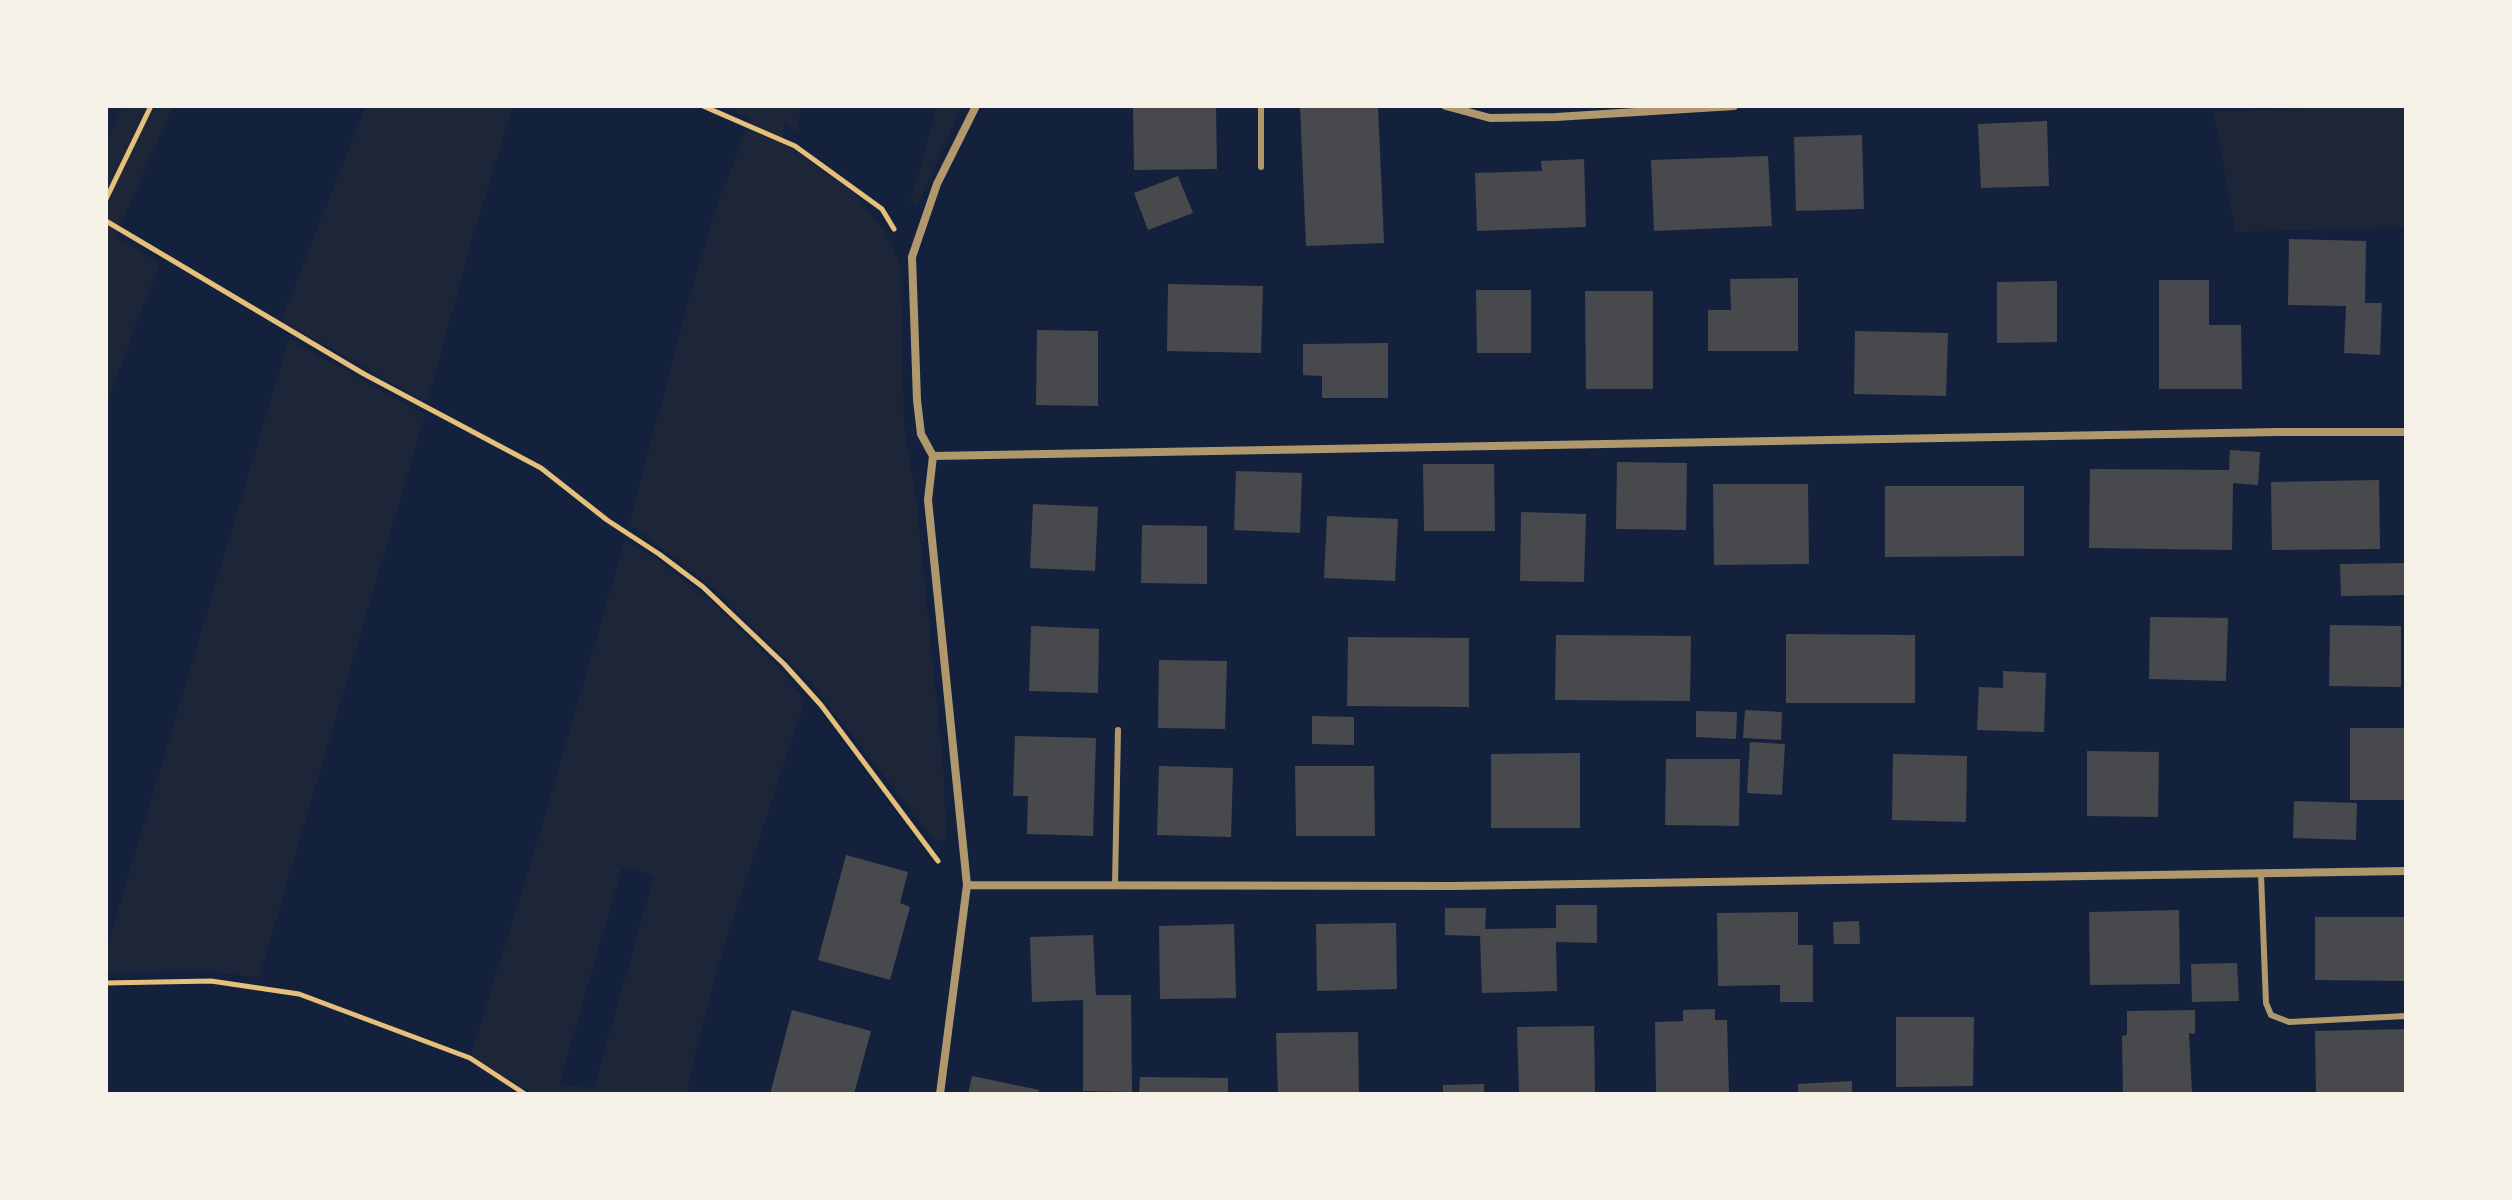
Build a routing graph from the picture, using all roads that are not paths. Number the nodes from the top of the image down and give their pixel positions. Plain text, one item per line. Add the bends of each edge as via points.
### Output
1 (976, 106) edge
2 (1261, 106) edge
3 (1446, 106) edge
4 (1556, 106) edge
5 (1734, 106) edge
6 (1556, 117) junction
7 (1261, 167) dead end
8 (2406, 432) edge
9 (933, 456) junction
10 (1118, 730) dead end
11 (2406, 871) edge
12 (2261, 874) junction
13 (967, 885) junction
14 (1115, 885) junction
15 (2406, 1016) edge
16 (940, 1094) edge

1 - 9 street via 937,184 912,257 917,400 921,434
2 - 7 lane
3 - 6 street via 1490,118
4 - 6 street
5 - 6 street
8 - 9 street
9 - 13 street via 928,500
10 - 14 lane
11 - 12 street
12 - 14 street via 1454,886
12 - 15 lane via 2266,1003 2271,1015 2289,1022
13 - 14 street
13 - 16 street

